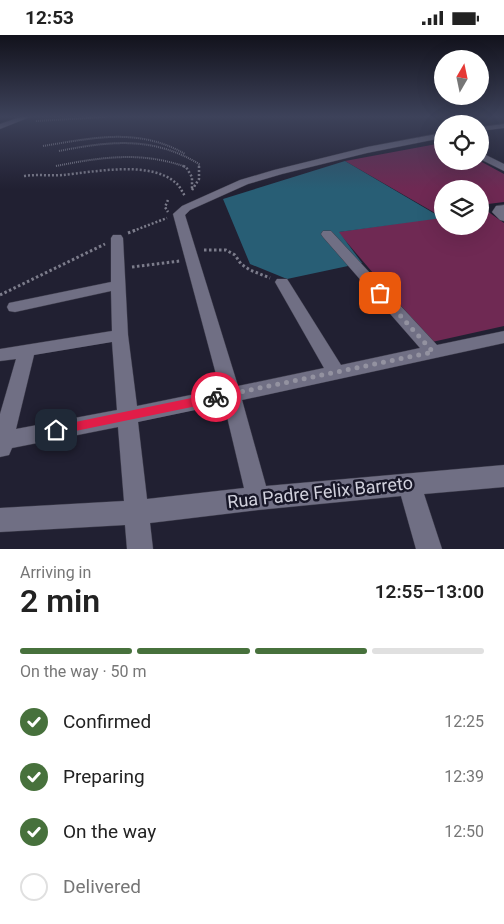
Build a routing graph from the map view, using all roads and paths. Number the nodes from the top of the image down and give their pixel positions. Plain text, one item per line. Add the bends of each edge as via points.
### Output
1 (78, 141) edge
2 (160, 141) edge
3 (416, 141) edge
4 (43, 146) dead end
5 (59, 151) dead end
6 (189, 157) junction
7 (489, 160) edge
8 (56, 166) dead end
9 (502, 166) edge
10 (24, 176) dead end
11 (192, 190) junction
12 (174, 207) junction
13 (327, 234) dead end
14 (117, 239) junction
15 (191, 255) junction
16 (118, 277) junction
17 (282, 282) joint
18 (0, 295) edge
19 (15, 307) dead end
20 (120, 335) junction
21 (504, 337) edge
22 (27, 350) junction
23 (433, 352) junction
24 (0, 355) edge
25 (335, 371) junction
26 (231, 394) junction
27 (128, 417) junction
28 (1, 445) edge
29 (504, 476) edge
30 (409, 483) junction
31 (258, 498) junction
32 (136, 512) junction
33 (0, 520) edge
34 (140, 549) edge
35 (429, 549) edge

1 - 4 path
2 - 6 path via 173,145
3 - 12 street via 334,157 253,179 186,208
5 - 6 path via 109,142 168,148
6 - 11 path via 198,164 199,179
7 - 9 street
8 - 11 path via 102,157 154,159 186,167 192,177
10 - 11 path via 134,169 165,175 182,188 187,201
12 - 14 path
12 - 15 street
13 - 23 street
14 - 16 street
14 - 18 path
15 - 16 path
15 - 17 path via 226,250 235,255 239,264
15 - 26 street
16 - 19 street
16 - 20 street
17 - 25 street
20 - 22 street
20 - 27 street
21 - 23 street
22 - 24 street
22 - 28 street
23 - 25 street
25 - 26 street
26 - 27 street
26 - 31 street
27 - 28 street
27 - 32 street
29 - 30 street, Rua Padre Felix Barreto
30 - 31 street, Rua Padre Felix Barreto
30 - 35 street
31 - 32 street, Rua Padre Felix Barreto
32 - 33 street, Rua Padre Felix Barreto
32 - 34 street

